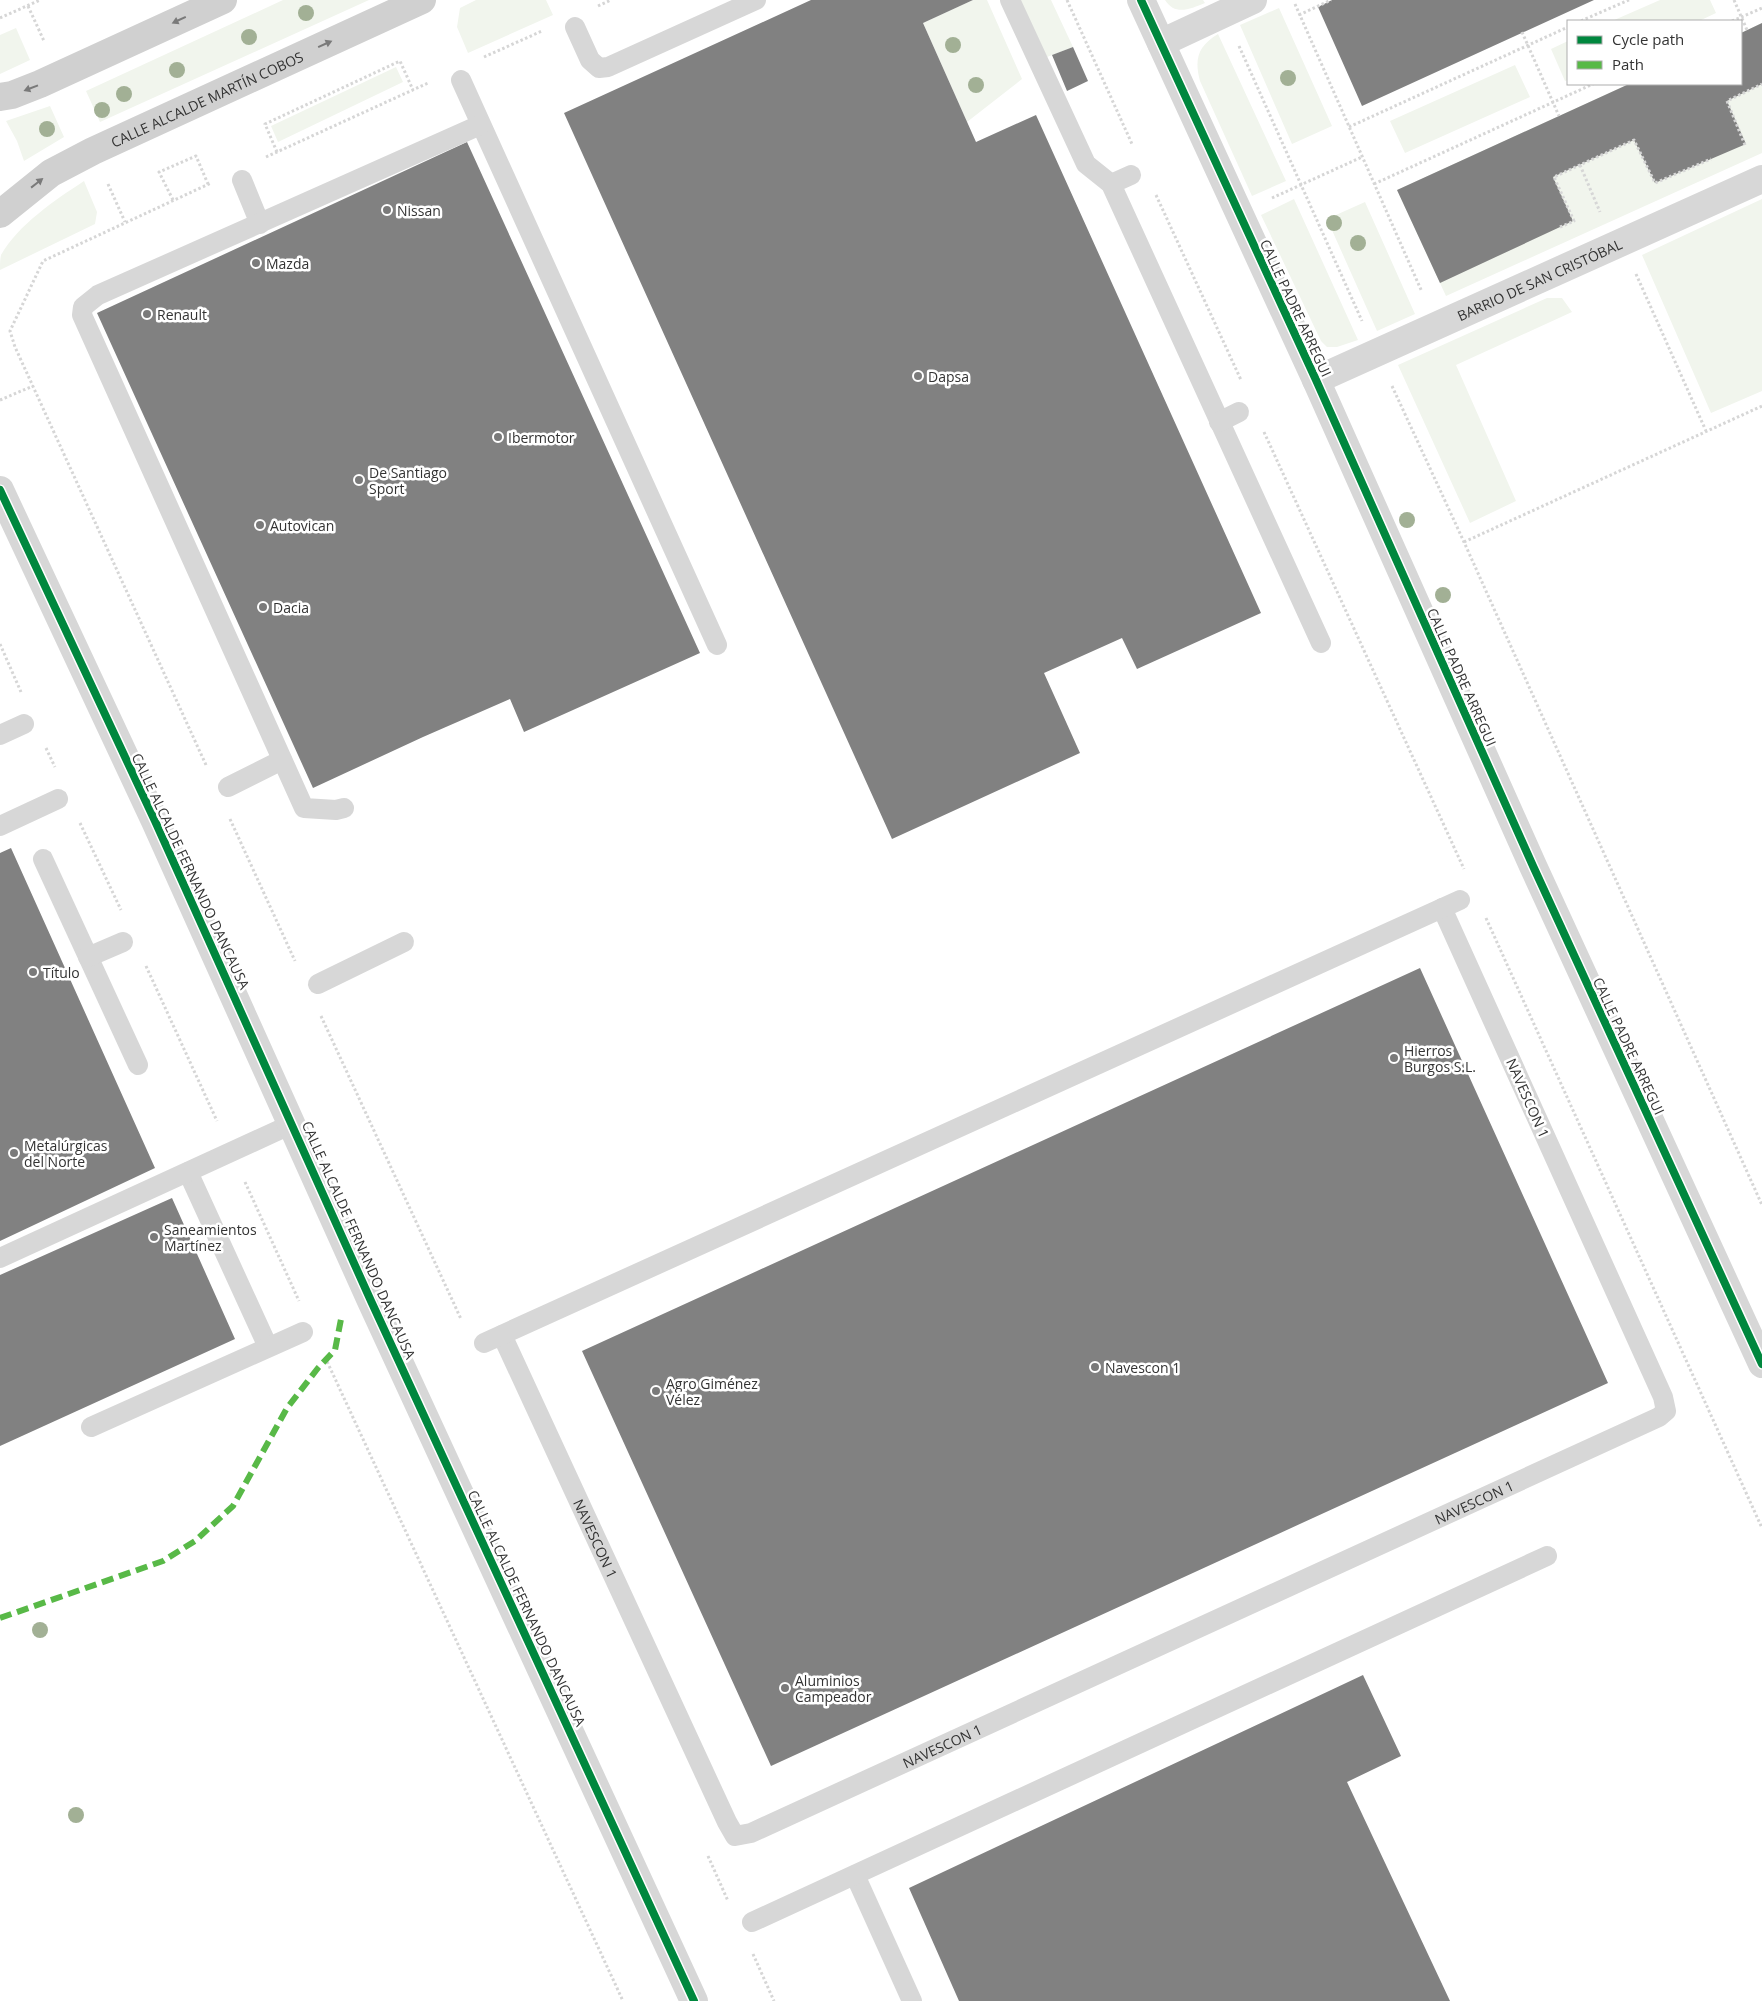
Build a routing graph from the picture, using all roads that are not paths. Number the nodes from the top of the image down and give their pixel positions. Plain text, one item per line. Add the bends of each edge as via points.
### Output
1 (223, 0) edge
2 (422, 0) edge
3 (756, 0) edge
4 (1010, 0) edge
5 (1140, 0) edge
6 (1253, 0) edge
7 (574, 27) dead end
8 (1161, 43) junction
9 (461, 80) dead end
10 (0, 97) edge
11 (480, 125) junction
12 (1131, 175) dead end
13 (242, 180) dead end
14 (1762, 180) edge
15 (1110, 184) junction
16 (0, 214) edge
17 (260, 224) junction
18 (1316, 380) junction
19 (1239, 412) dead end
20 (1219, 422) junction
21 (0, 490) edge
22 (1321, 643) dead end
23 (717, 646) dead end
24 (24, 724) dead end
25 (0, 735) edge
26 (282, 760) junction
27 (228, 786) dead end
28 (58, 800) dead end
29 (344, 808) dead end
30 (0, 826) edge
31 (43, 859) dead end
32 (1460, 900) dead end
33 (1442, 908) junction
34 (123, 942) dead end
35 (404, 942) dead end
36 (88, 957) junction
37 (318, 984) dead end
38 (138, 1065) dead end
39 (292, 1124) junction
40 (188, 1172) junction
41 (0, 1258) edge
42 (302, 1332) dead end
43 (268, 1347) junction
44 (1762, 1364) edge
45 (91, 1427) dead end
46 (1547, 1556) dead end
47 (855, 1875) junction
48 (752, 1922) dead end
49 (694, 2001) edge
50 (912, 2001) edge

1 -> 10 main road via 59,76
16 -> 2 main road, CALLE ALCALDE MARTÍN COBOS via 50,173 93,151
3 - 7 lane via 608,67 599,68 590,60
4 - 15 lane via 1086,164
5 - 8 street, CALLE PADRE ARREGUI
6 - 8 street
8 - 18 street, CALLE PADRE ARREGUI
9 - 11 lane
11 - 17 lane
11 - 23 lane
12 - 15 lane
13 - 17 lane
14 - 18 street, BARRIO DE SAN CRISTÓBAL
15 - 20 lane
17 - 26 lane via 98,295 83,307 82,315
18 - 44 street, CALLE PADRE ARREGUI via 1533,866
19 - 20 lane
20 - 22 lane
21 - 39 street, CALLE ALCALDE FERNANDO DANCAUSA
24 - 25 lane
26 - 27 lane
26 - 29 lane via 304,808
28 - 30 lane
31 - 36 lane
32 - 33 lane, NAVESCON 1
33 - 33 lane, NAVESCON 1 via 1663,1397 1666,1411 1659,1417 751,1833 735,1836 493,1339
34 - 36 lane
35 - 37 lane
36 - 38 lane
39 - 40 lane
39 - 49 street, CALLE ALCALDE FERNANDO DANCAUSA
40 - 41 lane
40 - 43 lane
42 - 43 lane
43 - 45 lane
46 - 47 lane
47 - 48 lane
47 - 50 lane

